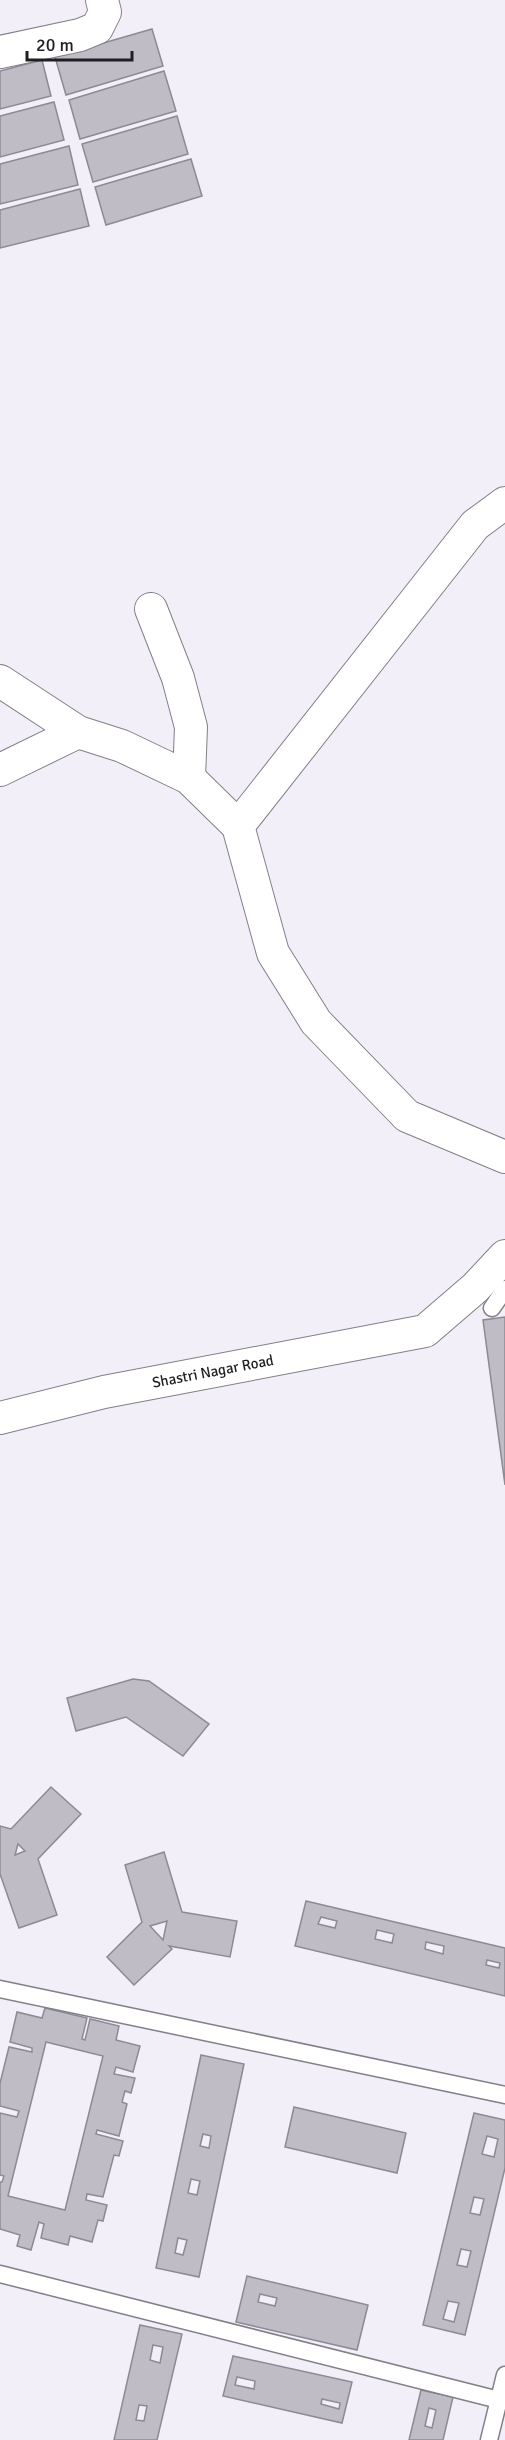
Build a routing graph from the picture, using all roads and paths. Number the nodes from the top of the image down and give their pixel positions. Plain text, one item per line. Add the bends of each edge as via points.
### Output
1 (102, 0) edge
2 (0, 52) edge
3 (505, 503) edge
4 (151, 609) dead end
5 (0, 681) edge
6 (78, 732) junction
7 (0, 770) edge
8 (189, 778) junction
9 (238, 826) junction
10 (505, 1157) edge
11 (505, 1256) edge
12 (505, 1289) edge
13 (492, 1308) dead end
14 (0, 1418) edge
15 (0, 1989) edge
16 (505, 2095) edge
17 (0, 2274) edge
18 (505, 2375) edge
19 (499, 2400) junction
20 (489, 2440) edge

1 - 2 street via 105,12 97,28
3 - 9 street via 474,525
4 - 8 street via 178,678 191,728
5 - 6 street
6 - 7 street
6 - 8 street via 122,746
8 - 9 street
9 - 10 street via 273,953 315,1022 407,1116
11 - 14 street, Shastri Nagar Road via 425,1331 104,1392
12 - 13 lane
15 - 16 lane
17 - 19 lane
18 - 19 lane
19 - 20 lane

